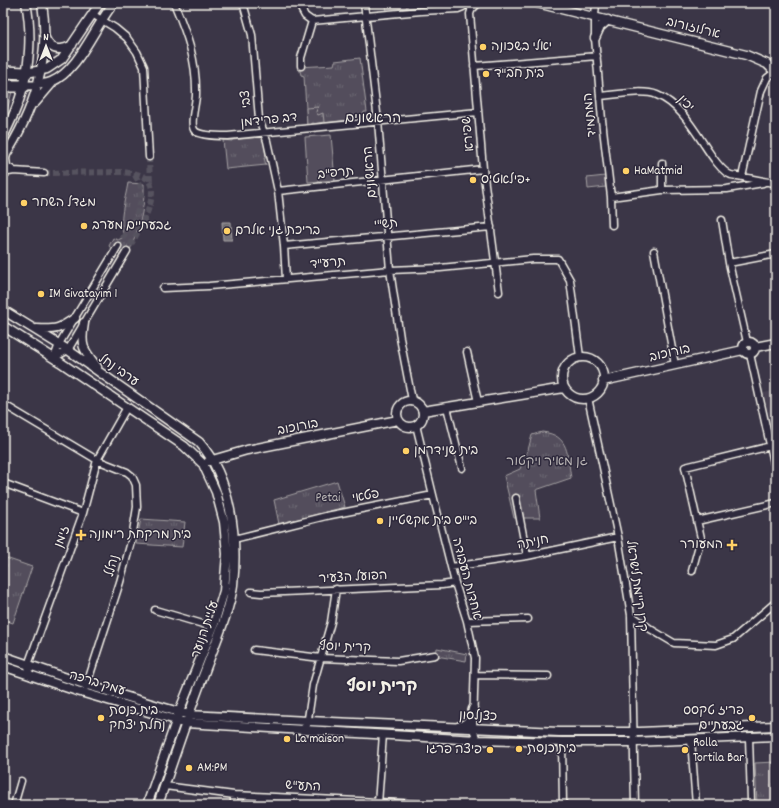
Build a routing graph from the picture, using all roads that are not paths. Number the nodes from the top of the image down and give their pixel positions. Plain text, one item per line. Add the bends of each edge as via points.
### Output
1 (26, 3) edge
2 (42, 3) edge
3 (100, 3) edge
4 (114, 3) edge
5 (174, 3) edge
6 (243, 3) edge
7 (298, 3) edge
8 (364, 3) edge
9 (537, 3) edge
10 (544, 3) edge
11 (596, 3) edge
12 (472, 6) edge
13 (552, 6) junction
14 (458, 9) junction
15 (92, 14) junction
16 (366, 16) junction
17 (595, 16) junction
18 (102, 20) junction
19 (608, 20) junction
20 (312, 21) junction
21 (44, 33) junction
22 (595, 38) junction
23 (72, 45) junction
24 (597, 56) junction
25 (301, 66) dead end
26 (474, 66) junction
27 (40, 71) junction
28 (3, 72) edge
29 (776, 72) edge
30 (26, 73) junction
31 (54, 81) junction
32 (38, 85) junction
33 (3, 86) edge
34 (24, 86) junction
35 (600, 96) junction
36 (30, 109) junction
37 (478, 112) junction
38 (378, 121) junction
39 (264, 133) junction
40 (3, 137) edge
41 (5, 156) edge
42 (149, 157) tunnel mouth
43 (662, 163) dead end
44 (483, 169) junction
45 (14, 171) junction
46 (3, 173) edge
47 (44, 173) tunnel mouth
48 (731, 175) junction
49 (742, 177) junction
50 (383, 180) junction
51 (766, 182) junction
52 (776, 183) edge
53 (727, 189) junction
54 (662, 190) junction
55 (278, 191) junction
56 (611, 197) junction
57 (722, 220) dead end
58 (612, 225) dead end
59 (491, 227) junction
60 (388, 235) junction
61 (118, 246) tunnel mouth
62 (284, 246) junction
63 (127, 251) tunnel mouth
64 (654, 251) dead end
65 (776, 254) edge
66 (495, 263) junction
67 (729, 263) junction
68 (390, 270) junction
69 (286, 279) junction
70 (163, 288) dead end
71 (499, 292) dead end
72 (3, 310) edge
73 (75, 318) junction
74 (84, 323) junction
75 (3, 326) edge
76 (36, 329) junction
77 (776, 343) edge
78 (59, 344) junction
79 (749, 348) junction
80 (68, 350) junction
81 (467, 352) dead end
82 (580, 357) junction
83 (54, 358) junction
84 (675, 365) junction
85 (102, 374) junction
86 (603, 381) junction
87 (564, 388) junction
88 (588, 398) junction
89 (412, 400) junction
90 (478, 402) junction
91 (3, 404) edge
92 (126, 407) junction
93 (447, 407) junction
94 (423, 412) junction
95 (398, 420) junction
96 (416, 425) junction
97 (771, 446) junction
98 (97, 460) junction
99 (213, 460) junction
100 (203, 464) junction
101 (462, 468) dead end
102 (776, 472) edge
103 (3, 483) edge
104 (433, 495) junction
105 (516, 498) dead end
106 (776, 504) edge
107 (83, 513) junction
108 (697, 521) junction
109 (618, 537) junction
110 (234, 539) junction
111 (527, 556) junction
112 (451, 567) junction
113 (692, 571) dead end
114 (455, 583) junction
115 (336, 590) junction
116 (251, 592) dead end
117 (776, 602) edge
118 (154, 610) dead end
119 (631, 615) junction
120 (528, 619) dead end
121 (467, 621) junction
122 (213, 627) junction
123 (254, 650) dead end
124 (436, 655) dead end
125 (3, 656) edge
126 (321, 658) junction
127 (28, 665) junction
128 (3, 666) edge
129 (475, 675) junction
130 (548, 676) dead end
131 (32, 677) junction
132 (87, 685) junction
133 (78, 691) junction
134 (473, 709) junction
135 (178, 716) junction
136 (187, 719) junction
137 (308, 722) junction
138 (776, 726) edge
139 (454, 728) junction
140 (473, 729) junction
141 (302, 730) junction
142 (633, 732) junction
143 (383, 734) junction
144 (776, 736) edge
145 (749, 737) junction
146 (477, 740) junction
147 (691, 740) junction
148 (562, 742) junction
149 (633, 742) junction
150 (21, 781) dead end
151 (164, 786) junction
152 (234, 795) junction
153 (751, 801) dead end
154 (302, 802) edge
155 (378, 803) edge
156 (14, 805) edge
157 (147, 805) edge
158 (158, 805) edge
159 (234, 805) edge
160 (441, 805) edge
161 (563, 805) edge
162 (634, 805) edge
163 (696, 805) edge

1 - 30 street via 29,42
2 - 21 street
3 - 15 street
4 - 18 street
5 - 39 street, דב פרידמן via 190,42 196,68 192,126 194,131 199,134 220,136
6 - 39 street, צבי via 252,35 259,119
7 - 20 street via 305,16
8 - 16 street, הראשונים
9 - 13 street, ארלוזורוב
10 - 13 street, ארלוזורוב
11 - 17 street, המתמיד
12 - 14 street
12 - 14 street
12 - 26 street, שפירא
13 - 17 street, ארלוזורוב
14 - 16 street
15 - 18 street
15 - 23 street
16 - 20 street
16 - 38 street, הראשונים
17 - 19 street, ארלוזורוב
17 - 22 street, המתמיד
18 - 31 street via 80,56
18 - 42 street via 127,38 144,67
19 - 22 street via 600,27
19 - 29 street, ארלוזורוב via 746,55 767,64
20 - 25 street
21 - 23 street via 53,48 63,49
21 - 27 street
22 - 24 street, המתמיד
23 - 27 street via 56,64
24 - 26 street
24 - 35 street, המתמיד
26 - 37 street, שפירא
27 - 30 street
27 - 32 street
28 - 30 highway
29 - 49 street via 767,78 761,91
30 - 34 street
31 - 32 street
31 - 36 street
32 - 34 street
32 - 36 street
33 - 34 highway
34 - 40 street
35 - 48 street, יכין via 648,93 669,102 690,125 724,171
35 - 56 street, המתמיד
36 - 41 street
37 - 38 street, דב פרידמן
37 - 44 street, שפירא
38 - 39 street, דב פרידמן
38 - 50 street, הראשונים
39 - 55 street, צבי
41 - 45 street via 7,166
43 - 54 street
44 - 50 street, תרפ"ב
44 - 59 street, שפירא
45 - 46 street
45 - 47 street
48 - 49 street
48 - 53 street
49 - 51 street
50 - 55 street, תרפ"ב
50 - 60 street, הראשונים
51 - 52 street
51 - 53 street
53 - 54 street
54 - 56 street
55 - 62 street
56 - 58 street, המתמיד
57 - 67 street
59 - 60 street, תש"י
59 - 66 street, שפירא
60 - 62 street, תש"י
60 - 68 street, הראשונים
61 - 73 street
62 - 69 street
63 - 74 street
64 - 84 street
65 - 67 street
66 - 68 street, תרע"ד
66 - 71 street, שפירא
66 - 82 street via 558,259 570,280
67 - 79 street
68 - 69 street, תרע"ד
68 - 89 street, הראשונים
69 - 70 street, תרע"ד
72 - 76 street, ערבי נחל
73 - 76 street via 56,329
73 - 78 street
74 - 80 street
74 - 85 street via 82,344
75 - 83 street, ערבי נחל
76 - 78 street, ערבי נחל
77 - 79 street, בורוכוב
78 - 80 street, ערבי נחל
78 - 83 street
79 - 84 street, בורוכוב
79 - 97 street
80 - 83 street
80 - 85 street, ערבי נחל
81 - 90 street
82 - 86 street via 598,364
82 - 87 street via 564,368
83 - 92 street, ערבי נחל
84 - 86 street, בורוכוב
85 - 99 street, ערבי נחל via 199,442
86 - 88 street via 598,392
87 - 88 street via 574,397
87 - 90 street
88 - 109 street, קרן קיימת לישראל
89 - 94 street via 419,403
89 - 95 street via 407,400 398,407
90 - 93 street
91 - 98 street
92 - 98 street, זימן
92 - 100 street, ערבי נחל via 184,446
93 - 94 street
93 - 101 street
94 - 96 street via 422,419
95 - 96 street via 402,425
95 - 99 street, בורוכוב via 247,450
96 - 104 street, אחדות העבודה
97 - 102 street
97 - 108 street via 686,467
98 - 107 street, זימן
98 - 132 street, נהלל via 132,476 136,485 137,507 120,582
99 - 100 street, בורוכוב
99 - 110 street, עליית הנוער via 231,508
100 - 122 street, עליית הנוער via 216,492 224,522 227,554 224,591
103 - 107 street
104 - 110 street, פטאי via 326,516
104 - 112 street, אחדות העבודה
105 - 111 street
106 - 108 street
107 - 127 street, זימן
108 - 113 street via 701,538
109 - 111 street, חניתה
109 - 119 street, קרן קיימת לישראל
110 - 136 street, עליית הנוער via 233,585 228,607
111 - 112 street, חניתה
112 - 114 street, אחדות העבודה
114 - 115 street, הפועל הצעיר
114 - 121 street, אחדות העבודה
115 - 116 street, הפועל הצעיר
115 - 126 street via 331,622
117 - 119 street via 733,639 716,645 674,643
118 - 122 street
119 - 142 street, קרן קיימת לישראל
120 - 121 street
121 - 129 street, אחדות העבודה via 475,658
122 - 135 street, עליית הנוער
123 - 126 street, קרית יוסף
124 - 126 street, קרית יוסף via 398,661
125 - 127 street, עמק ברכה
126 - 137 street via 313,685
127 - 131 street via 28,672
127 - 132 street, עמק ברכה
128 - 131 street, עמק ברכה
129 - 130 street
129 - 134 street, אחדות העבודה
131 - 133 street, עמק ברכה
132 - 133 street
132 - 135 street, עמק ברכה
133 - 135 street, עמק ברכה
134 - 139 street via 468,723
134 - 140 street, אחדות העבודה
135 - 136 street, עמק ברכה
135 - 157 street, עליית הנוער
136 - 137 street, כצנלסון
136 - 141 street, כצנלסון
136 - 151 street, עליית הנוער
137 - 139 street, כצנלסון
137 - 141 street
138 - 142 street, כצנלסון
139 - 140 street, כצנלסון
140 - 142 street, כצנלסון
140 - 146 street, אחדות העבודה
141 - 143 street, כצנלסון
142 - 149 street, קרן קיימת לישראל
143 - 146 street, כצנלסון
143 - 155 street
144 - 145 street, כצנלסון
145 - 147 street, כצנלסון
145 - 153 street
146 - 148 street, כצנלסון
147 - 149 street, כצנלסון
147 - 163 street
148 - 149 street, כצנלסון
148 - 161 street
149 - 162 street, קרן קיימת לישראל
150 - 156 street
151 - 152 street, התע"ש
151 - 158 street, עליית הנוער
152 - 154 street, התע"ש
152 - 159 street
154 - 155 street, התע"ש
155 - 160 street, התע"ש

